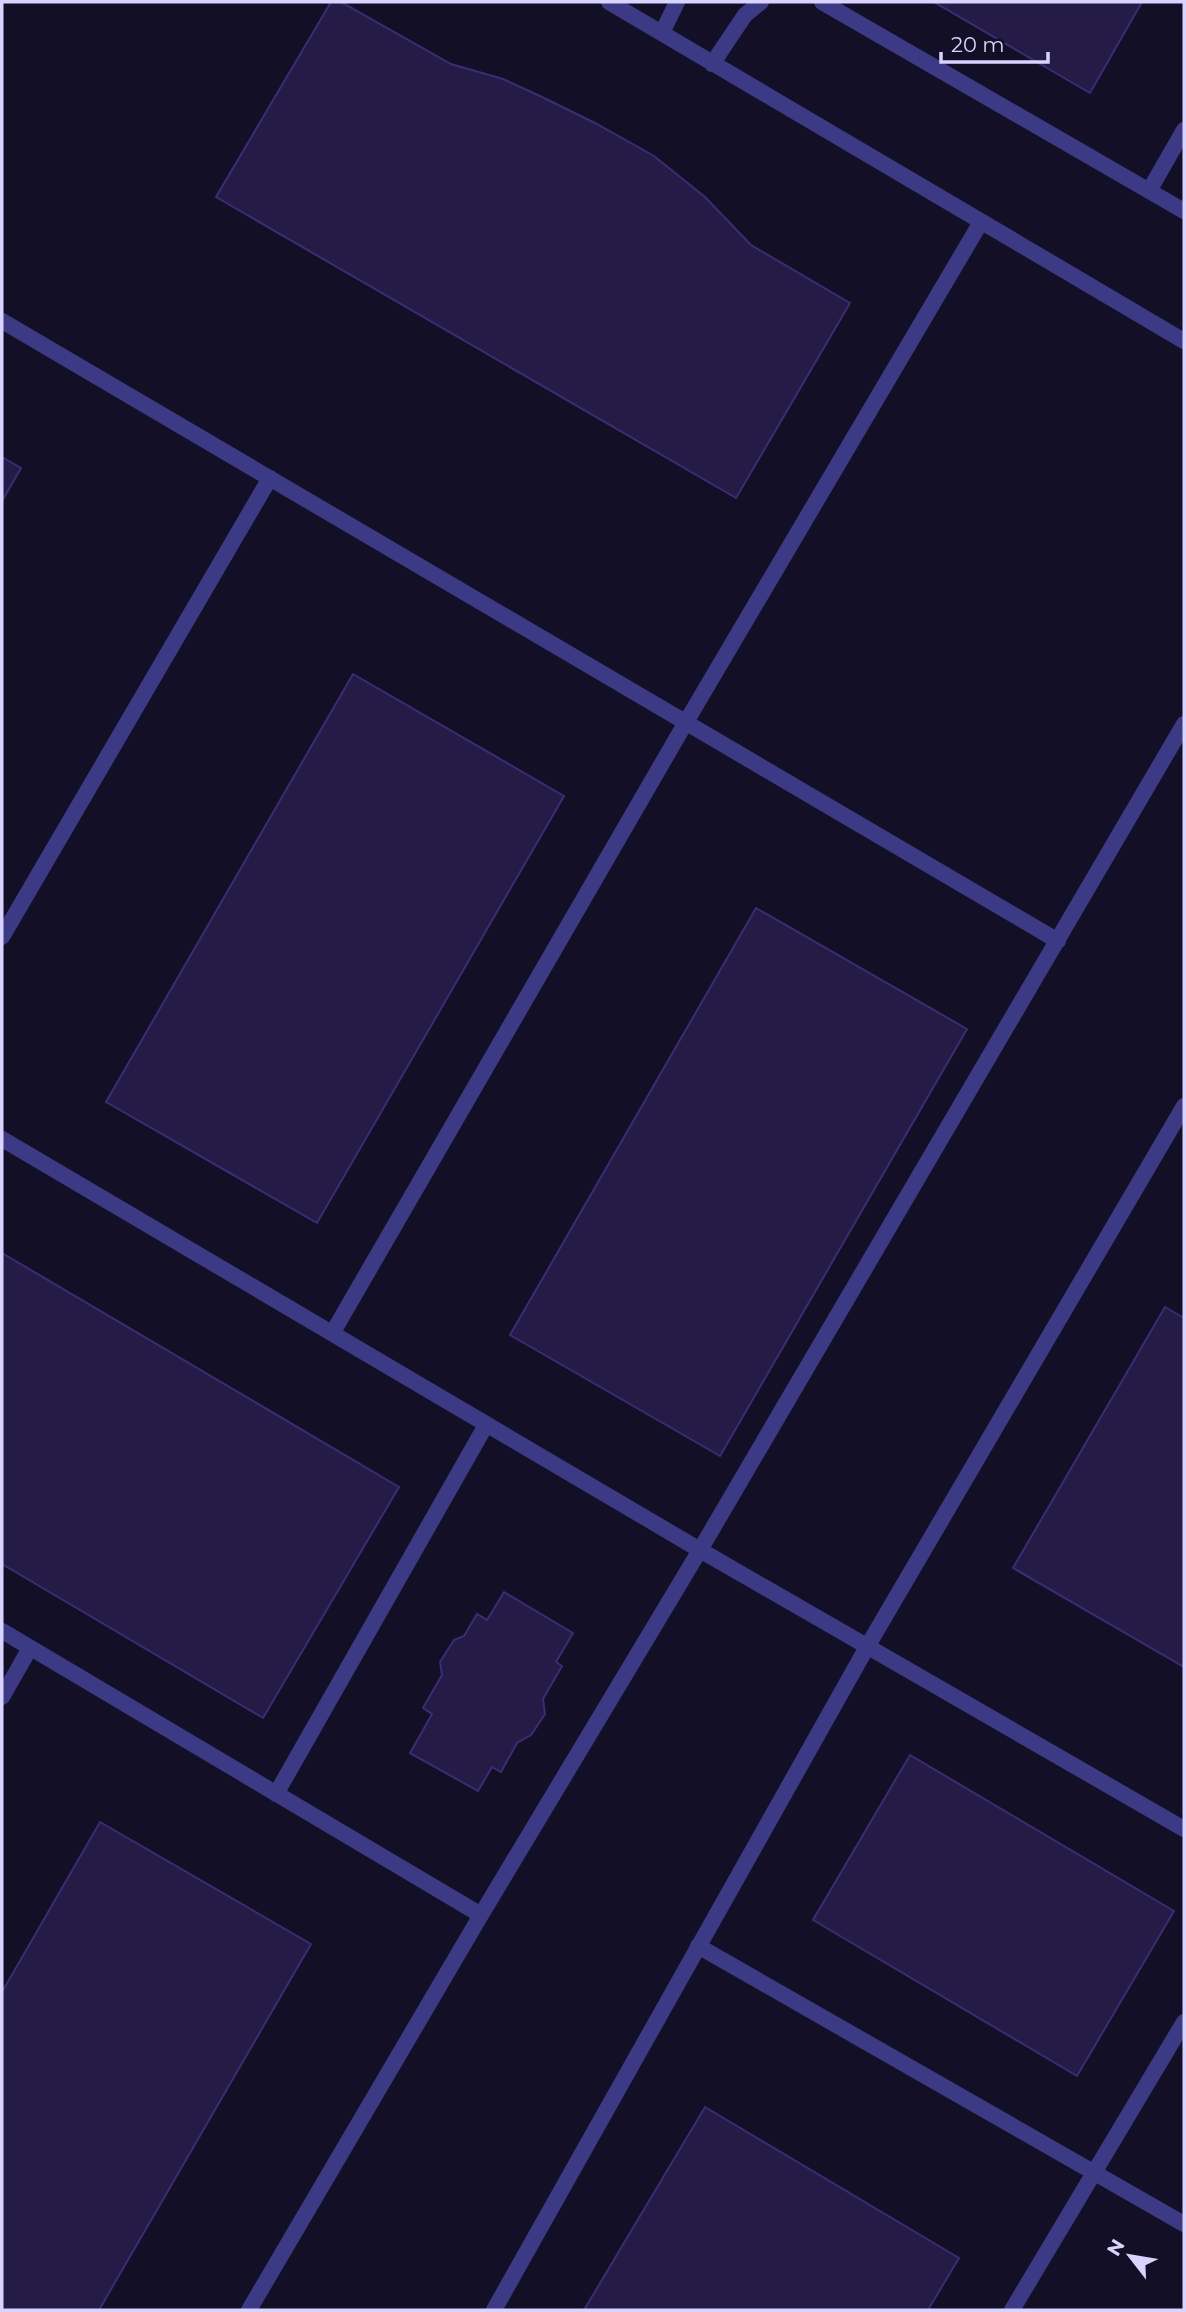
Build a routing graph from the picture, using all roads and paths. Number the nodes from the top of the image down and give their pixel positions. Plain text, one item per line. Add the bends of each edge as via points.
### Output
1 (609, 2) edge
2 (677, 2) edge
3 (761, 2) edge
4 (822, 2) edge
5 (662, 33) junction
6 (712, 64) junction
7 (1184, 130) edge
8 (1149, 191) junction
9 (1184, 211) edge
10 (981, 222) junction
11 (2, 321) edge
12 (1184, 341) edge
13 (270, 478) junction
14 (686, 722) junction
15 (1184, 724) edge
16 (2, 937) edge
17 (1058, 941) junction
18 (1184, 1106) edge
19 (2, 1139) edge
20 (333, 1332) junction
21 (486, 1425) junction
22 (700, 1550) junction
23 (2, 1631) edge
24 (867, 1647) junction
25 (30, 1648) junction
26 (2, 1697) edge
27 (276, 1794) junction
28 (1184, 1829) edge
29 (481, 1915) junction
30 (698, 1946) junction
31 (1184, 2022) edge
32 (1095, 2171) junction
33 (1184, 2224) edge
34 (249, 2310) edge
35 (494, 2310) edge
36 (1012, 2310) edge

1 - 5 lane
2 - 5 lane
3 - 6 lane via 745,15
4 - 8 lane
5 - 6 lane
6 - 10 lane
7 - 8 lane
8 - 9 lane
10 - 12 lane
10 - 14 lane
11 - 13 lane
13 - 14 lane
13 - 16 lane
14 - 17 lane
14 - 20 lane
15 - 17 lane
17 - 22 lane
18 - 24 lane
19 - 20 lane
20 - 21 lane
21 - 22 lane
21 - 27 lane
22 - 24 lane
22 - 29 lane
23 - 25 lane
24 - 28 lane
24 - 30 lane
25 - 26 lane
25 - 27 lane
27 - 29 lane
29 - 34 lane
30 - 32 lane
30 - 35 lane
31 - 32 lane
32 - 33 lane
32 - 36 lane

